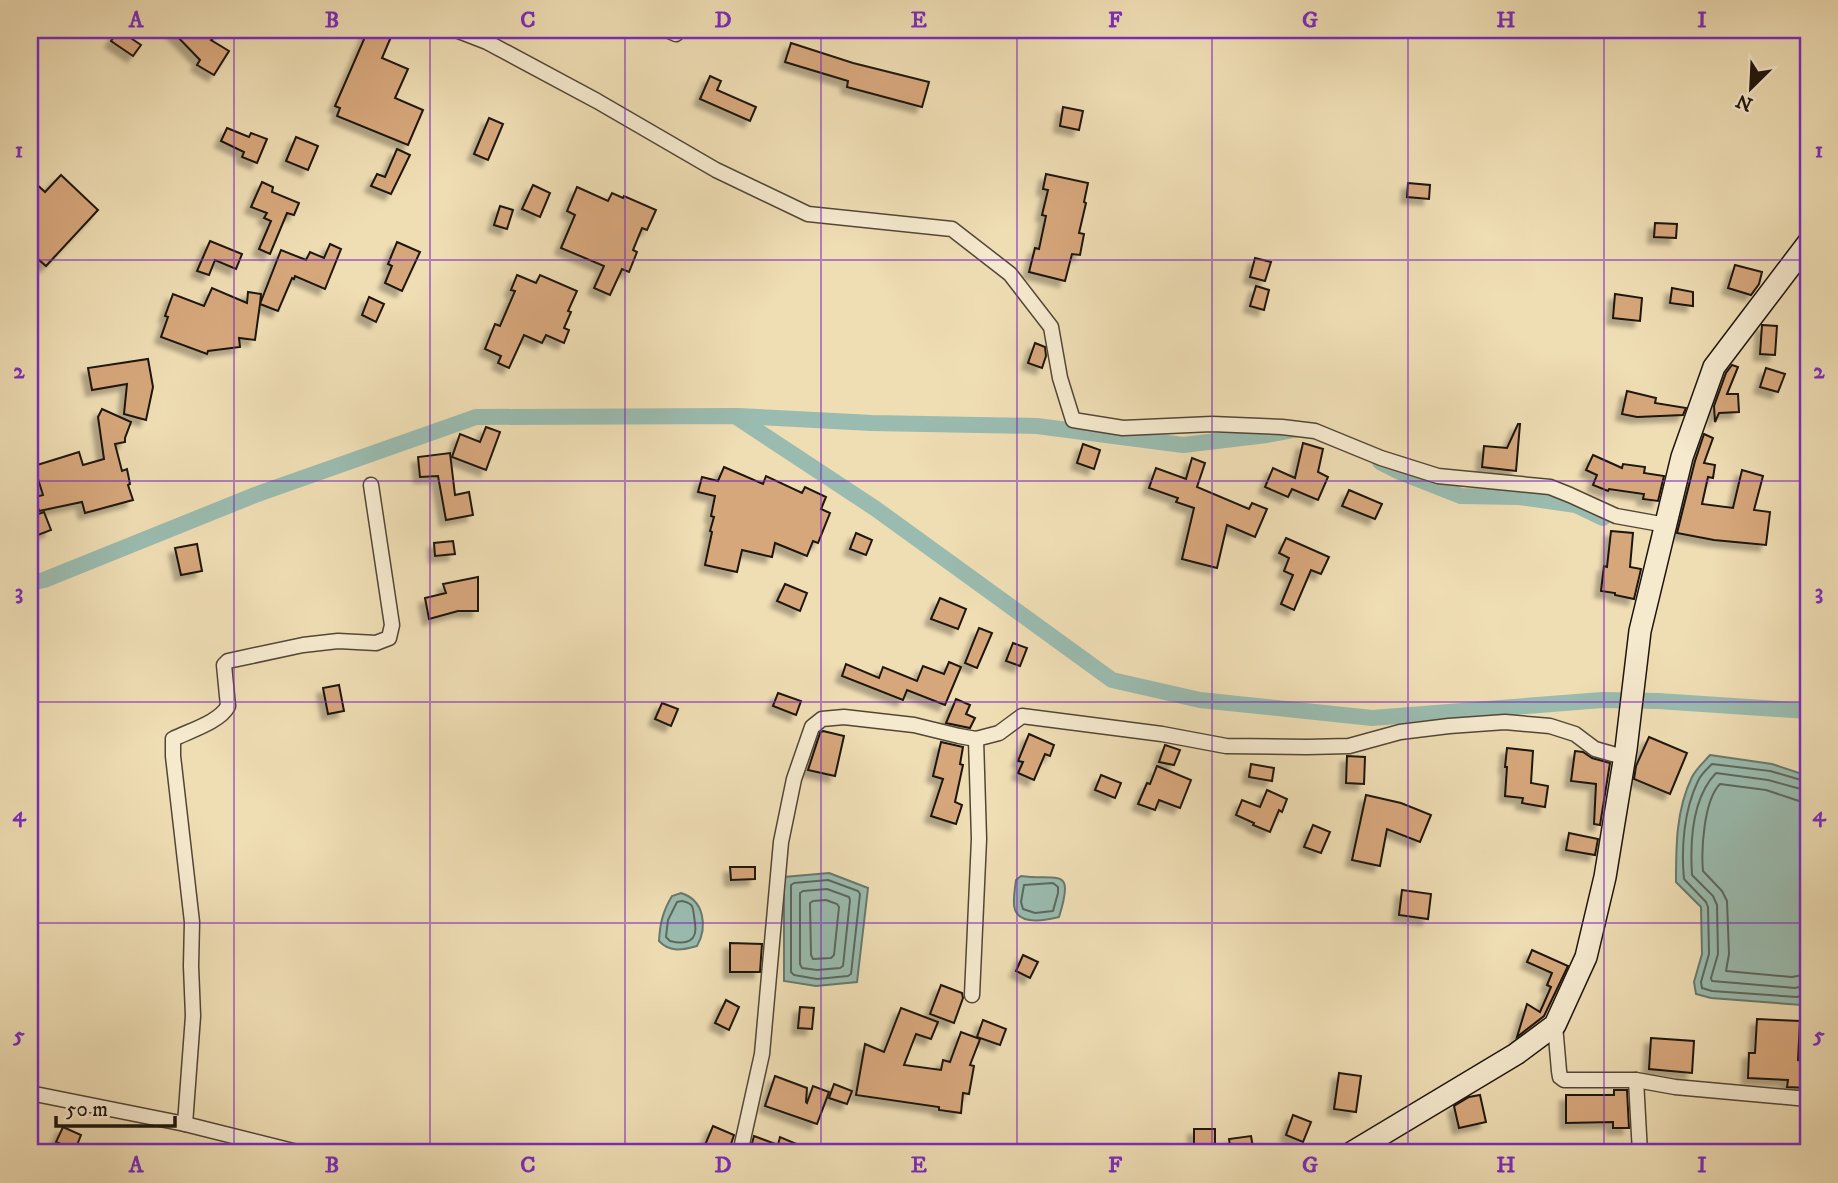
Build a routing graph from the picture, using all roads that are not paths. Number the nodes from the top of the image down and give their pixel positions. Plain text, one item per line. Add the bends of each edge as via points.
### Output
1 (456, 30) edge
2 (1808, 243) edge
3 (371, 485) dead end
4 (1666, 525) junction
5 (976, 739) junction
6 (1626, 751) junction
7 (972, 995) dead end
8 (1555, 1025) junction
9 (1636, 1080) junction
10 (30, 1093) edge
11 (1808, 1099) edge
12 (185, 1124) junction
13 (301, 1153) edge
14 (740, 1153) edge
15 (1351, 1153) edge
16 (1640, 1153) edge

1 - 4 street via 487,42 716,170 808,214 952,229 1010,274 1051,327 1073,420 1123,428 1212,424 1315,432 1438,476 1550,487 1616,516
2 - 4 main road via 1714,367 1682,457
3 - 12 street via 392,625 389,638 376,643 303,645 228,661 224,665 225,712 173,738 192,922 193,1016
4 - 6 main road via 1640,631
5 - 6 street via 999,733 1022,716 1226,746 1349,746 1400,732 1505,722 1550,726 1616,755
5 - 7 street via 979,839
5 - 14 street via 844,716 822,719 812,727 780,842 762,1054
6 - 8 main road via 1586,957
8 - 9 street via 1564,1080
8 - 15 main road via 1516,1054
9 - 11 street
9 - 16 street
10 - 12 street
12 - 13 street

